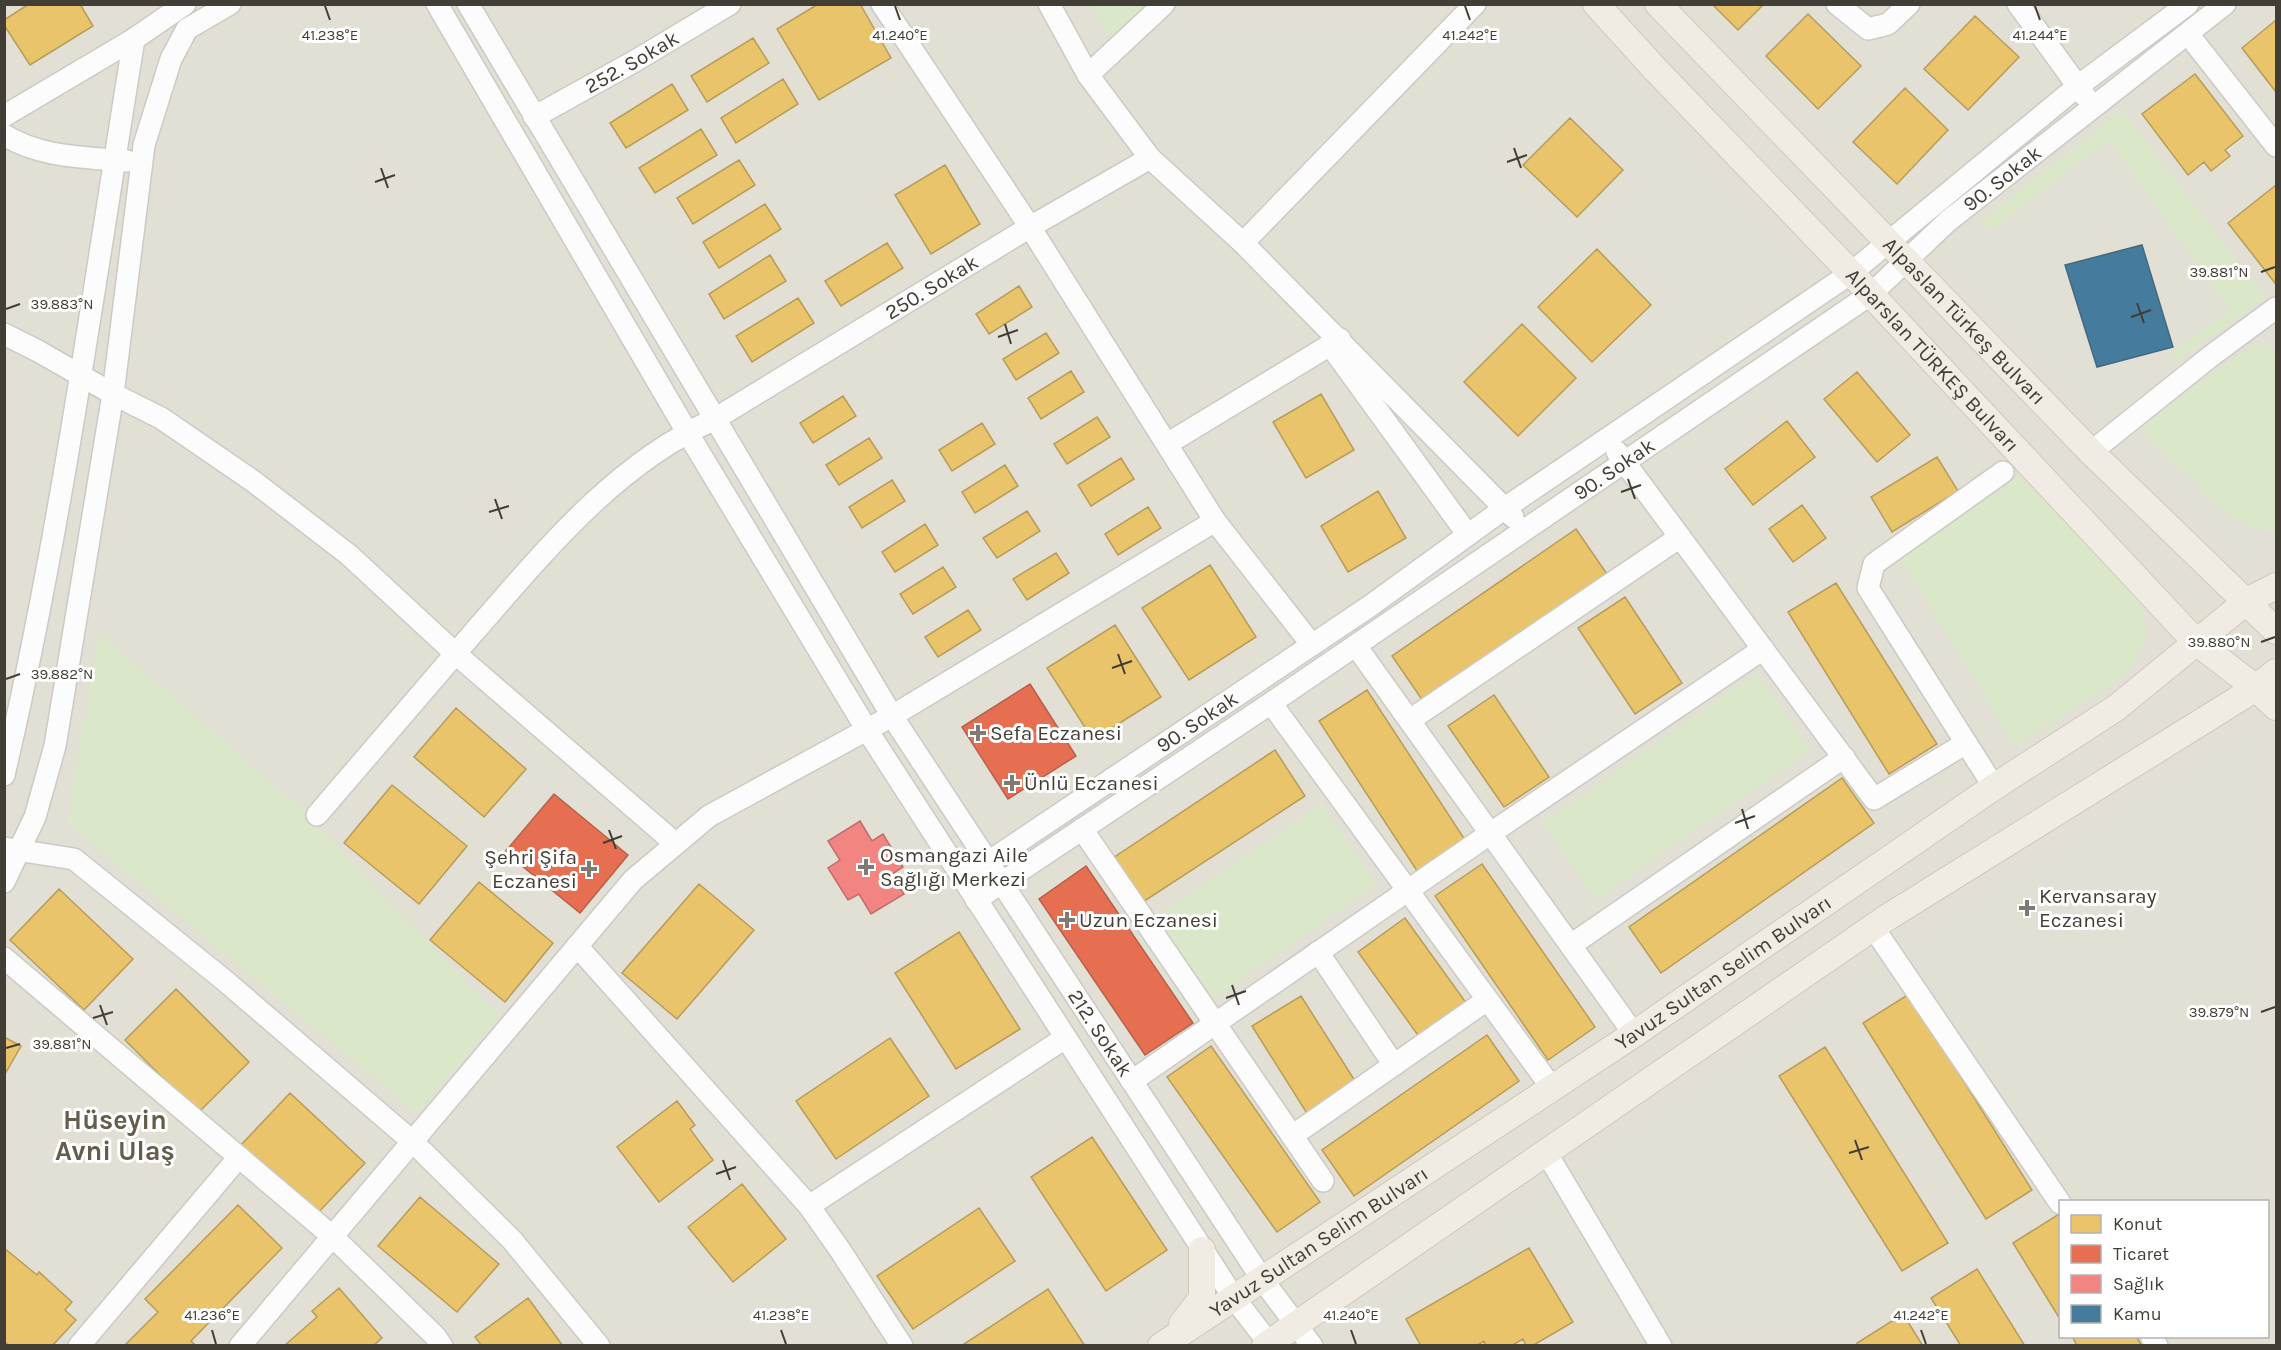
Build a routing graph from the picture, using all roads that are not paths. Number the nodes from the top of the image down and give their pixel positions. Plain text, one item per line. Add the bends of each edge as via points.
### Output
1 (185, 4) edge
2 (230, 4) edge
3 (437, 4) edge
4 (468, 4) edge
5 (730, 4) edge
6 (882, 4) edge
7 (1049, 4) edge
8 (1164, 4) edge
9 (1475, 4) edge
10 (1596, 4) edge
11 (1658, 4) edge
12 (1838, 4) edge
13 (1909, 4) edge
14 (2018, 4) edge
15 (2188, 4) edge
16 (2225, 4) edge
17 (2188, 34) junction
18 (134, 39) junction
19 (1088, 75) junction
20 (2078, 86) junction
21 (2094, 108) junction
22 (4, 116) edge
23 (534, 117) junction
24 (4, 135) edge
25 (2277, 146) edge
26 (1150, 158) junction
27 (114, 160) junction
28 (142, 163) junction
29 (1030, 227) junction
30 (1888, 242) junction
31 (1243, 243) junction
32 (1907, 261) junction
33 (1851, 273) junction
34 (1871, 294) junction
35 (2277, 309) edge
36 (4, 334) edge
37 (1335, 342) junction
38 (80, 374) junction
39 (113, 394) junction
40 (713, 420) junction
41 (687, 432) junction
42 (1608, 438) junction
43 (1167, 444) junction
44 (2091, 452) junction
45 (1625, 463) junction
46 (2002, 472) dead end
47 (1505, 508) junction
48 (1215, 521) junction
49 (1526, 531) junction
50 (1468, 535) junction
51 (1680, 537) junction
52 (2277, 586) edge
53 (2247, 601) junction
54 (2277, 631) edge
55 (2196, 642) junction
56 (1312, 645) junction
57 (1356, 645) junction
58 (1763, 649) junction
59 (456, 654) junction
60 (2277, 672) edge
61 (2256, 687) junction
62 (1271, 703) junction
63 (2277, 707) edge
64 (892, 716) junction
65 (1410, 720) junction
66 (867, 730) junction
67 (1966, 743) junction
68 (1844, 757) junction
69 (4, 775) edge
70 (1994, 788) junction
71 (317, 814) dead end
72 (1082, 829) junction
73 (1491, 833) junction
74 (676, 844) junction
75 (12, 849) edge
76 (988, 862) junction
77 (963, 879) junction
78 (4, 882) edge
79 (1001, 883) junction
80 (1408, 891) junction
81 (976, 900) junction
82 (1873, 927) junction
83 (1570, 945) junction
84 (577, 946) junction
85 (1318, 952) junction
86 (4, 958) edge
87 (1487, 1000) junction
88 (1215, 1022) junction
89 (1634, 1034) junction
90 (1065, 1038) junction
91 (1394, 1065) junction
92 (1132, 1080) junction
93 (1552, 1088) junction
94 (1292, 1136) junction
95 (412, 1142) junction
96 (1546, 1152) junction
97 (239, 1157) junction
98 (1323, 1181) dead end
99 (2059, 1200) edge
100 (809, 1206) junction
101 (332, 1236) junction
102 (1202, 1250) junction
103 (1262, 1279) junction
104 (1234, 1298) junction
105 (1305, 1335) edge
106 (1165, 1343) edge
107 (1269, 1345) edge
108 (79, 1346) edge
109 (240, 1346) edge
110 (442, 1346) edge
111 (599, 1346) edge
112 (902, 1346) edge
113 (1661, 1346) edge

1 - 18 street
2 - 28 street via 187,29 171,59
3 - 41 street
4 - 23 street, 212. Sokak
5 - 23 street, 252. Sokak
6 - 29 street
7 - 19 street
8 - 19 street
9 - 31 street
10 - 33 main road, Alparslan TÜRKEŞ Bulvarı
11 - 30 main road, Alpaslan Türkeş Bulvarı
12 - 13 street via 1868,29 1888,24
14 - 20 street
15 - 20 street, 90. Sokak
16 - 17 street, 90. Sokak
17 - 21 street, 90. Sokak
17 - 25 street
18 - 22 street
18 - 27 street
19 - 26 street
20 - 21 street
20 - 30 street, 90. Sokak
21 - 32 street, 90. Sokak via 1948,221
23 - 40 street, 212. Sokak
24 - 27 street via 47,153
26 - 29 street, 250. Sokak
26 - 31 street
27 - 28 street
27 - 38 street
28 - 39 street
29 - 40 street, 250. Sokak
29 - 43 street
30 - 32 main road, Alpaslan Türkeş Bulvarı
30 - 33 street, 90. Sokak
31 - 37 street
32 - 34 street, 90. Sokak
32 - 44 main road, Alpaslan Türkeş Bulvarı
33 - 34 main road, Alparslan TÜRKEŞ Bulvarı
33 - 42 street, 90. Sokak
34 - 45 street, 90. Sokak
34 - 55 main road, Alparslan TÜRKEŞ Bulvarı
35 - 44 street
36 - 38 street
37 - 43 street
37 - 47 street
37 - 50 street
38 - 39 street
38 - 69 street via 27,678
39 - 59 street via 162,418 253,481 349,555
39 - 75 street via 55,747 35,817
40 - 41 street, 250. Sokak
40 - 64 street, 212. Sokak
41 - 59 street, 250. Sokak via 620,478 589,505
41 - 66 street
42 - 45 street
42 - 47 street, 90. Sokak
43 - 48 street
44 - 53 main road, Alpaslan Türkeş Bulvarı
45 - 49 street, 90. Sokak
45 - 51 street
46 - 67 street via 1874,564 1868,588
47 - 49 street
47 - 50 street, 90. Sokak
48 - 56 street
48 - 64 street
49 - 57 street, 90. Sokak
50 - 56 street, 90. Sokak
51 - 58 street
51 - 65 street
52 - 53 main road, Yavuz Sultan Selim Bulvarı
53 - 54 main road, Alpaslan Türkeş Bulvarı
53 - 55 main road, Yavuz Sultan Selim Bulvarı
55 - 61 main road, Alparslan TÜRKEŞ Bulvarı
55 - 70 main road, Yavuz Sultan Selim Bulvarı via 2116,708
56 - 76 street, 90. Sokak
57 - 62 street, 90. Sokak
57 - 65 street
58 - 68 street
58 - 73 street
59 - 71 street, 250. Sokak
59 - 74 street
60 - 61 main road
61 - 63 main road, Alparslan TÜRKEŞ Bulvarı
61 - 82 main road
62 - 72 street, 90. Sokak
62 - 80 street
64 - 66 street
64 - 76 street, 212. Sokak
65 - 73 street
66 - 74 street via 709,816
66 - 77 street
67 - 68 street via 1874,799
67 - 70 street
68 - 83 street
70 - 89 main road, Yavuz Sultan Selim Bulvarı
72 - 79 street, 90. Sokak
72 - 88 street
73 - 80 street
73 - 83 street
74 - 84 street via 633,880
75 - 78 street
75 - 95 street via 74,859 224,980
76 - 77 street, 90. Sokak
76 - 79 street, 212. Sokak
77 - 81 street
79 - 81 street, 90. Sokak
79 - 92 street, 212. Sokak
80 - 85 street
80 - 87 street
81 - 90 street
82 - 96 main road
82 - 99 street
83 - 89 street
84 - 95 street
84 - 100 street
85 - 88 street
85 - 91 street
86 - 97 street
87 - 91 street
87 - 93 street
88 - 92 street
88 - 94 street
89 - 93 main road, Yavuz Sultan Selim Bulvarı
90 - 100 street
90 - 102 street
91 - 94 street
92 - 103 street, 212. Sokak
93 - 103 main road, Yavuz Sultan Selim Bulvarı
94 - 98 street
95 - 101 street
95 - 111 street via 512,1240
96 - 105 main road
96 - 113 street
97 - 101 street
97 - 108 street
100 - 112 street
101 - 109 street
101 - 110 street
102 - 104 street
102 - 106 main road via 1202,1298
103 - 104 main road, Yavuz Sultan Selim Bulvarı
103 - 105 street, 212. Sokak
104 - 106 main road, Yavuz Sultan Selim Bulvarı
104 - 107 street
105 - 107 main road

